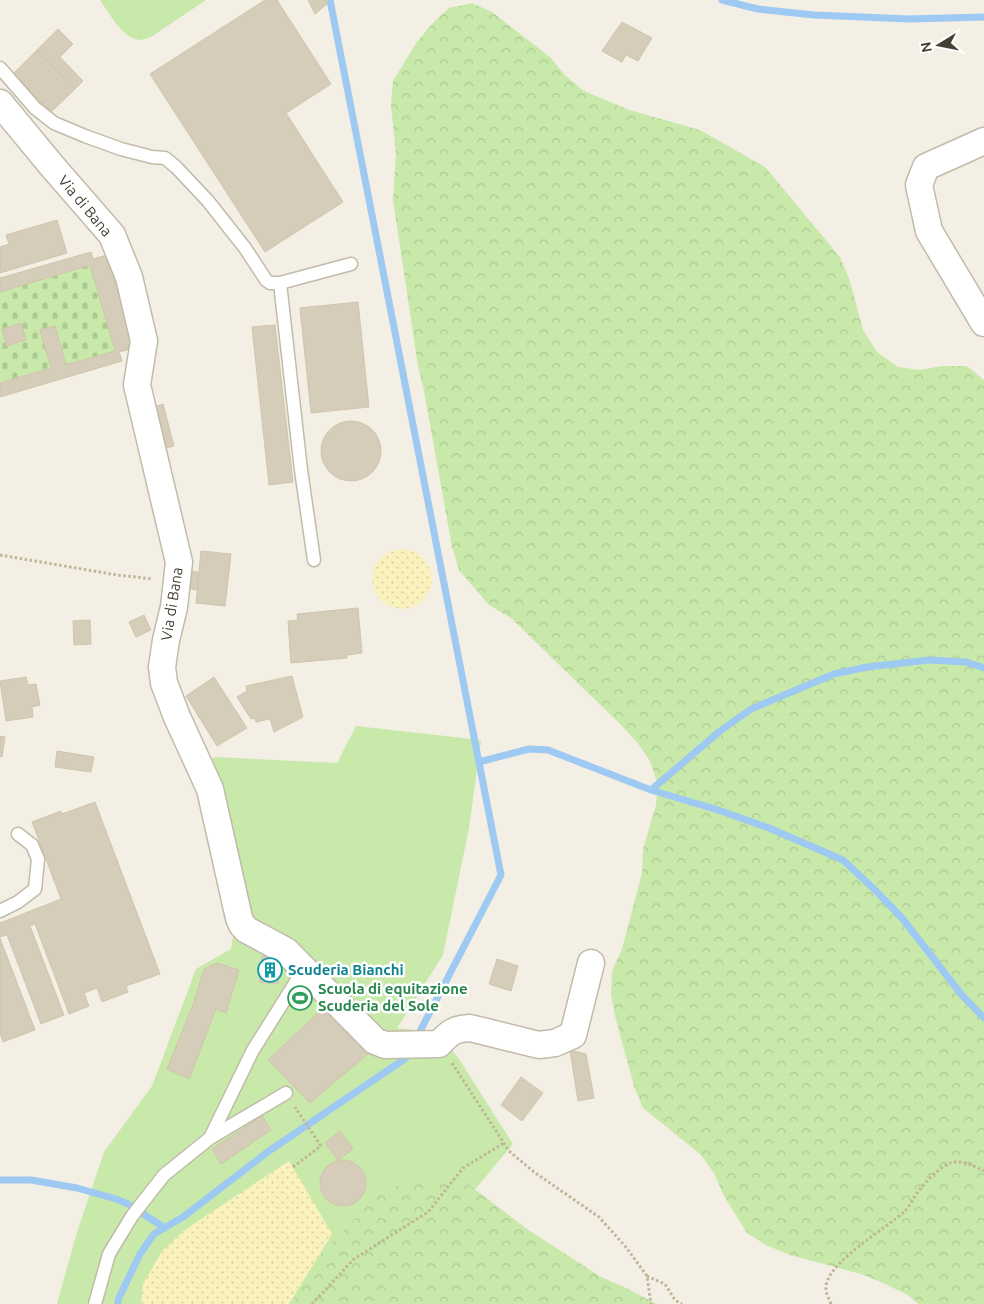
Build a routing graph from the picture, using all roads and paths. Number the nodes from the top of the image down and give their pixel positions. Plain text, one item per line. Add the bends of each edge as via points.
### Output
1 (0, 68) edge
2 (0, 103) edge
3 (984, 141) edge
4 (352, 264) dead end
5 (280, 283) junction
6 (984, 323) edge
7 (0, 555) edge
8 (314, 560) dead end
9 (176, 582) junction
10 (18, 834) dead end
11 (0, 912) edge
12 (591, 963) dead end
13 (304, 969) junction
14 (444, 1051) junction
15 (286, 1093) dead end
16 (298, 1112) dead end
17 (210, 1138) junction
18 (504, 1143) junction
19 (293, 1167) dead end
20 (984, 1171) edge
21 (647, 1276) junction
22 (95, 1304) edge
23 (312, 1304) edge
24 (651, 1304) edge
25 (682, 1304) edge
26 (831, 1304) edge

1 - 5 lane via 35,108 54,123 121,148 165,158 208,201 266,280
2 - 9 street, Via di Bana via 112,235 129,277 144,341 137,385 179,562
3 - 6 street via 926,167 919,185 929,231
4 - 5 lane
5 - 8 lane
7 - 9 path
9 - 13 street, Via di Bana via 162,667 164,683 210,789 239,918 247,930 286,951
10 - 11 lane via 32,845 38,859 35,888
12 - 14 street via 573,1035 539,1046 465,1028 448,1034
13 - 14 street, Via di Bana via 375,1041 385,1045
13 - 17 lane via 253,1050
14 - 18 path
15 - 17 lane
16 - 19 path via 321,1146
17 - 22 lane via 164,1174 132,1216 109,1254
18 - 21 path via 534,1172 599,1217
18 - 23 path via 463,1168 428,1212 354,1259
20 - 26 path via 957,1161 933,1175 906,1210 835,1267 826,1283
21 - 24 path
21 - 25 path via 665,1284 675,1300

